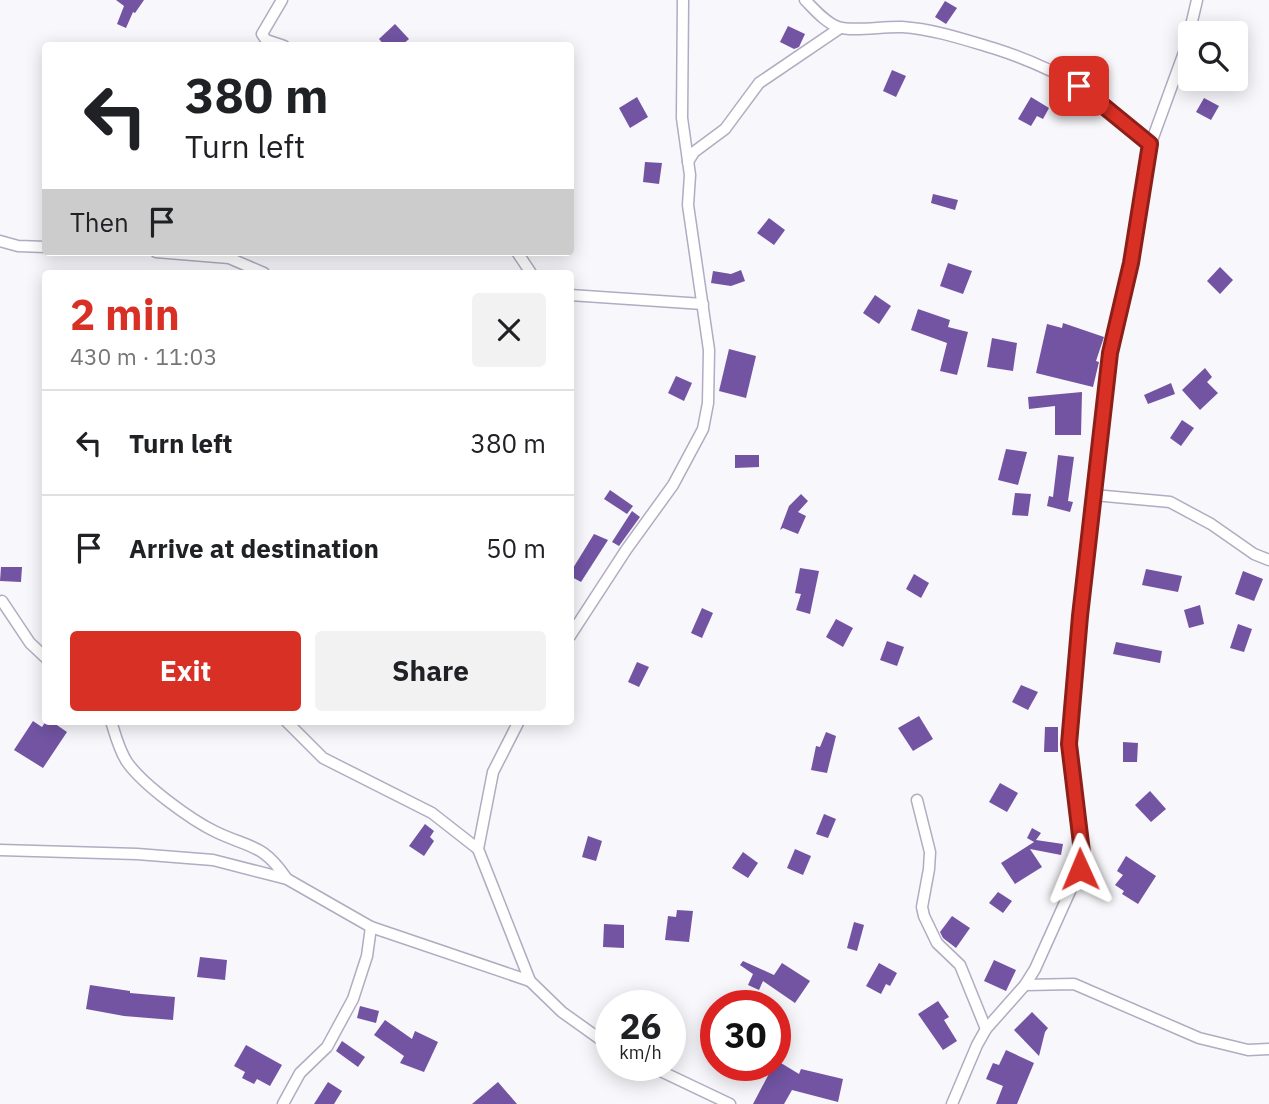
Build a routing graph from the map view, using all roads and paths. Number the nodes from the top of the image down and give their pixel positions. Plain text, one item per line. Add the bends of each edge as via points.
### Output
1 (282, 0) edge
2 (683, 0) edge
3 (805, 0) edge
4 (1197, 0) edge
5 (840, 28) junction
6 (272, 42) edge
7 (1150, 144) junction
8 (688, 162) junction
9 (0, 241) edge
10 (42, 247) edge
11 (205, 256) edge
12 (257, 270) edge
13 (574, 295) edge
14 (702, 304) junction
15 (1094, 495) junction
16 (1269, 560) edge
17 (2, 601) edge
18 (574, 630) edge
19 (42, 654) edge
20 (112, 725) edge
21 (290, 725) edge
22 (517, 725) edge
23 (917, 800) dead end
24 (0, 849) edge
25 (478, 849) junction
26 (287, 879) junction
27 (371, 927) junction
28 (530, 981) junction
29 (1026, 985) junction
30 (986, 1029) junction
31 (595, 1036) edge
32 (1269, 1049) edge
33 (682, 1081) edge
34 (283, 1104) edge
35 (730, 1104) edge
36 (952, 1104) edge

1 - 6 street via 262,34
2 - 8 street via 681,107
3 - 5 street
4 - 7 street via 1186,47
5 - 7 street via 904,27 999,50 1079,86
5 - 8 street via 759,83 725,129
7 - 15 street via 1131,263 1110,353
8 - 14 street via 688,205
9 - 10 street
11 - 12 street via 229,258
13 - 14 street
14 - 18 street via 709,350 703,429 673,485
15 - 16 street via 1170,502
15 - 29 street via 1069,744 1080,869
17 - 19 street
20 - 26 street via 126,761 141,777 194,820 250,844 274,860
21 - 25 street via 323,758 432,813
22 - 25 street via 493,772
23 - 30 street via 929,852 924,916 937,943 960,965
24 - 26 street via 213,860
25 - 28 street
26 - 27 street
27 - 28 street
27 - 34 street via 353,999 327,1047 300,1073
28 - 31 street
29 - 30 street
29 - 32 street via 1074,984 1199,1038 1248,1050
30 - 36 street
33 - 35 street

